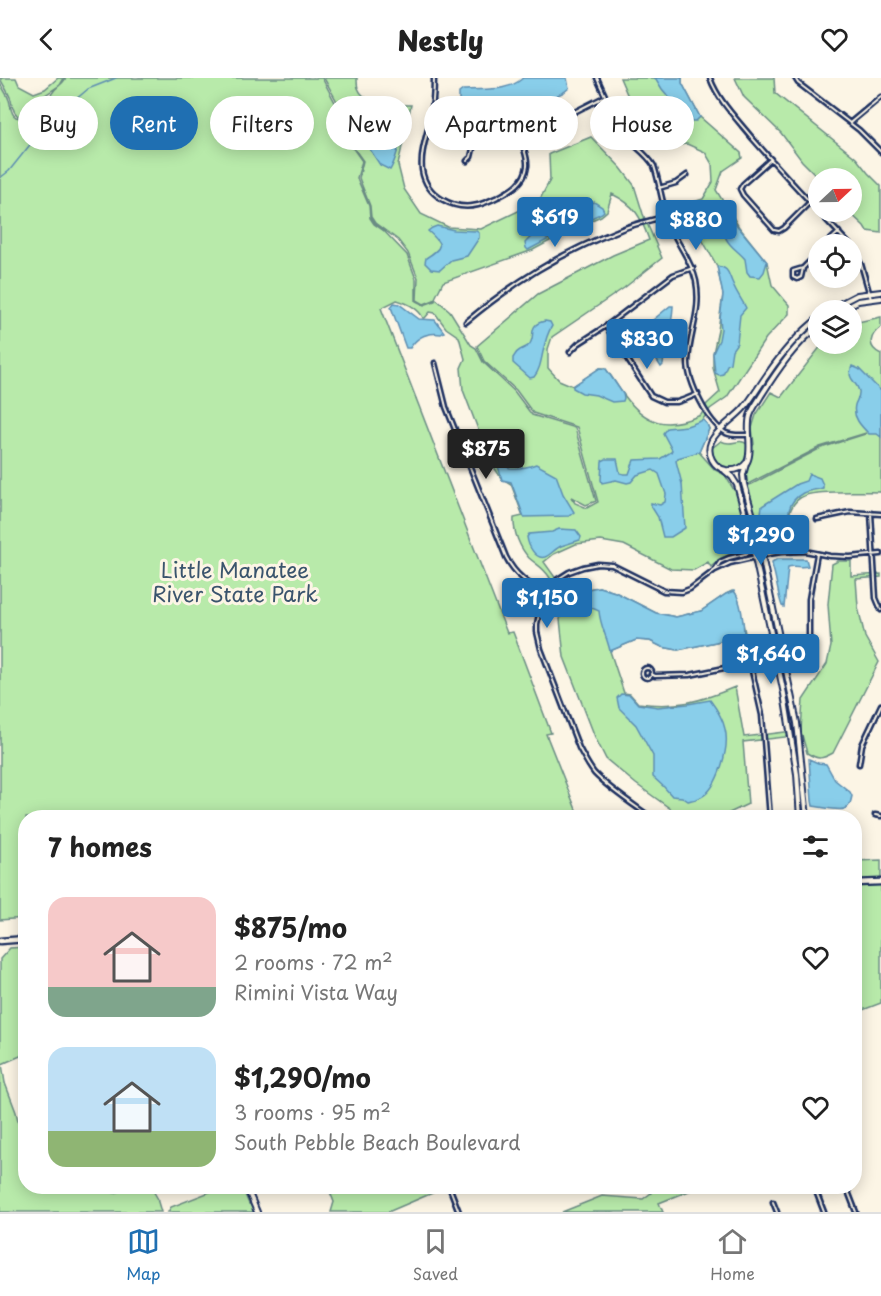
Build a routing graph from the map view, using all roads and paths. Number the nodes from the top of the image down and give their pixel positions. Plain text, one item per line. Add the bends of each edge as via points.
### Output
1 (434, 78) edge
2 (597, 78) edge
3 (710, 78) edge
4 (795, 78) edge
5 (434, 96) edge
6 (605, 96) edge
7 (881, 97) edge
8 (850, 123) junction
9 (424, 145) edge
10 (473, 150) edge
11 (524, 150) edge
12 (639, 150) edge
13 (881, 152) edge
14 (771, 159) junction
15 (467, 161) dead end
16 (687, 175) dead end
17 (660, 188) junction
18 (808, 200) edge
19 (808, 204) edge
20 (666, 216) junction
21 (829, 222) edge
22 (838, 232) edge
23 (808, 263) edge
24 (862, 267) edge
25 (693, 268) junction
26 (803, 268) dead end
27 (870, 292) junction
28 (881, 292) edge
29 (881, 298) edge
30 (871, 299) junction
31 (846, 300) edge
32 (862, 301) edge
33 (466, 322) dead end
34 (606, 326) junction
35 (808, 328) edge
36 (808, 335) edge
37 (570, 352) dead end
38 (435, 363) dead end
39 (761, 384) junction
40 (766, 388) junction
41 (698, 394) junction
42 (722, 429) junction
43 (748, 435) junction
44 (747, 460) junction
45 (721, 469) junction
46 (871, 513) junction
47 (881, 514) edge
48 (817, 519) dead end
49 (783, 545) junction
50 (760, 549) junction
51 (754, 551) junction
52 (805, 551) junction
53 (783, 552) junction
54 (817, 554) junction
55 (874, 554) junction
56 (881, 554) edge
57 (762, 555) junction
58 (755, 556) junction
59 (715, 570) junction
60 (766, 575) junction
61 (759, 577) junction
62 (546, 594) junction
63 (881, 610) edge
64 (783, 656) junction
65 (776, 657) junction
66 (803, 657) dead end
67 (750, 662) junction
68 (651, 674) dead end
69 (881, 705) edge
70 (798, 734) junction
71 (791, 735) junction
72 (859, 764) dead end
73 (641, 810) edge
74 (769, 810) edge
75 (799, 810) edge
76 (806, 810) edge
77 (875, 815) dead end
78 (881, 816) edge
79 (881, 882) edge
80 (862, 883) edge
81 (18, 940) edge
82 (0, 941) edge
83 (249, 1194) edge
84 (451, 1194) edge
85 (817, 1194) edge
86 (849, 1194) edge
87 (773, 1202) dead end
88 (257, 1212) edge
89 (459, 1212) edge
90 (777, 1212) edge
91 (824, 1212) edge
92 (856, 1212) edge

1 - 5 street
2 - 6 street
3 - 14 street via 727,108
4 - 8 street
7 - 8 street
8 - 13 street
9 - 11 street via 422,171 434,193 447,202 467,206 512,190 524,176
10 - 15 street
12 - 17 street via 651,162
14 - 18 street
14 - 19 street via 743,184 743,195 779,231
16 - 17 street
17 - 20 street
20 - 25 street
20 - 33 street via 564,254
21 - 22 street
23 - 26 street
24 - 27 street
25 - 34 street via 673,275
25 - 41 street via 698,307 688,366
27 - 28 street
27 - 30 street
27 - 31 street
29 - 30 street
30 - 32 street
34 - 37 street
34 - 41 street via 651,396 677,402
35 - 39 street via 783,352
36 - 40 street
38 - 62 street via 446,407 510,566 524,581
39 - 40 street
39 - 42 street
40 - 43 street via 750,414
41 - 42 street via 708,414
42 - 43 street via 730,434
42 - 45 street via 712,440 710,450 713,462
43 - 44 street
44 - 45 street via 736,470
44 - 50 street via 744,484
45 - 51 street via 730,474 737,486
46 - 47 street
46 - 48 street
46 - 55 street
49 - 50 street
49 - 52 street
49 - 53 street
50 - 51 street
50 - 57 street
51 - 58 street
51 - 59 street via 720,562
52 - 53 street
52 - 54 street
53 - 57 street
54 - 55 street
54 - 66 street via 809,599 809,638
55 - 56 street
55 - 63 street via 876,598
57 - 58 street
57 - 60 street
58 - 59 street
58 - 61 street
59 - 62 street via 690,589 673,592 612,566 598,564 569,572
60 - 61 street
60 - 64 street
61 - 65 street
62 - 73 street via 538,615 539,642 585,759 593,772
64 - 65 street
64 - 70 street
65 - 67 street
65 - 71 street
67 - 68 street via 690,675
67 - 74 street via 762,715
69 - 72 street via 862,745
70 - 71 street
70 - 76 street
71 - 75 street
77 - 78 street
79 - 80 main road
81 - 82 main road
83 - 88 street
84 - 89 street
85 - 91 street
86 - 92 street
87 - 90 street

